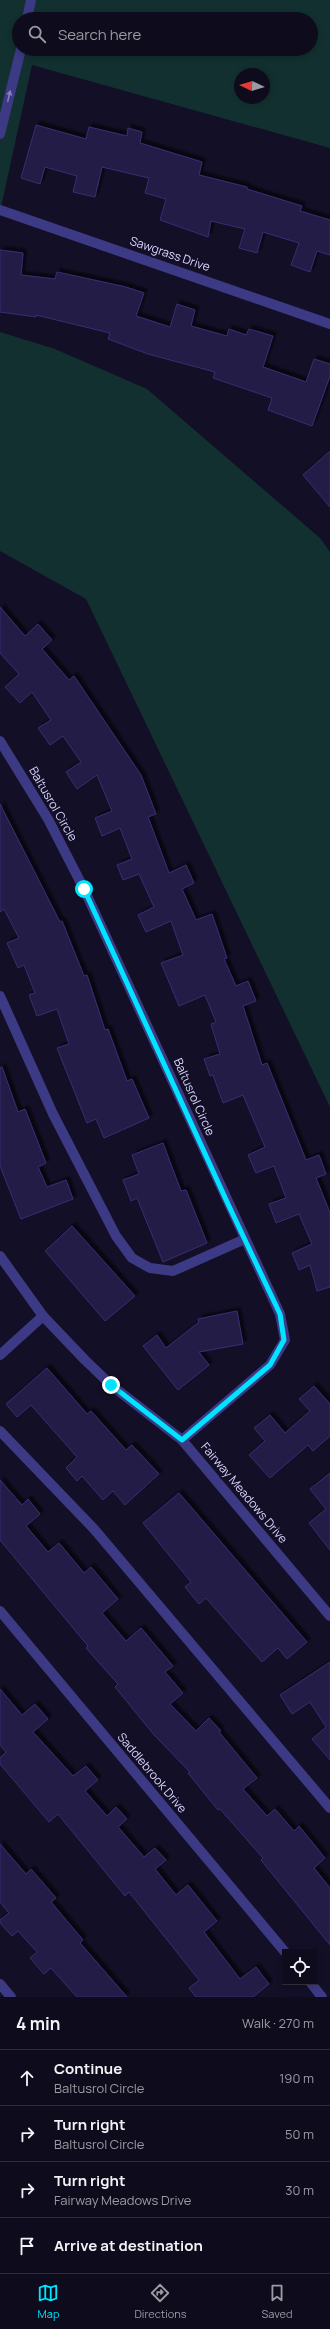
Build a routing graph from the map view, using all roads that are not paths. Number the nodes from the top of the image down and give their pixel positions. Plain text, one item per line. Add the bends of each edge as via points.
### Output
1 (31, 0) edge
2 (28, 12) edge
3 (18, 56) edge
4 (0, 134) edge
5 (0, 210) edge
6 (330, 324) edge
7 (0, 741) edge
8 (0, 996) edge
9 (245, 1239) junction
10 (0, 1256) edge
11 (43, 1316) junction
12 (0, 1355) edge
13 (0, 1431) edge
14 (182, 1440) junction
15 (0, 1611) edge
16 (330, 1616) edge
17 (330, 1808) edge
18 (282, 1949) edge
19 (0, 1984) edge
20 (312, 1985) edge
21 (11, 1997) edge
22 (322, 1997) edge

1 - 2 street
4 -> 3 street
5 - 6 street, Sawgrass Drive
7 - 9 street, Baltusrol Circle via 48,819 84,889
8 - 9 street via 53,1114 116,1236 132,1258 150,1268 173,1272
9 - 14 street, Baltusrol Circle via 280,1314 284,1340 270,1365
10 - 11 street, Fairway Meadows Drive
11 - 12 street
11 - 14 street, Fairway Meadows Drive via 111,1385
13 - 17 street via 94,1529
14 - 16 street, Fairway Meadows Drive
15 - 18 street, Saddlebrook Drive
19 - 21 street
20 - 22 street

